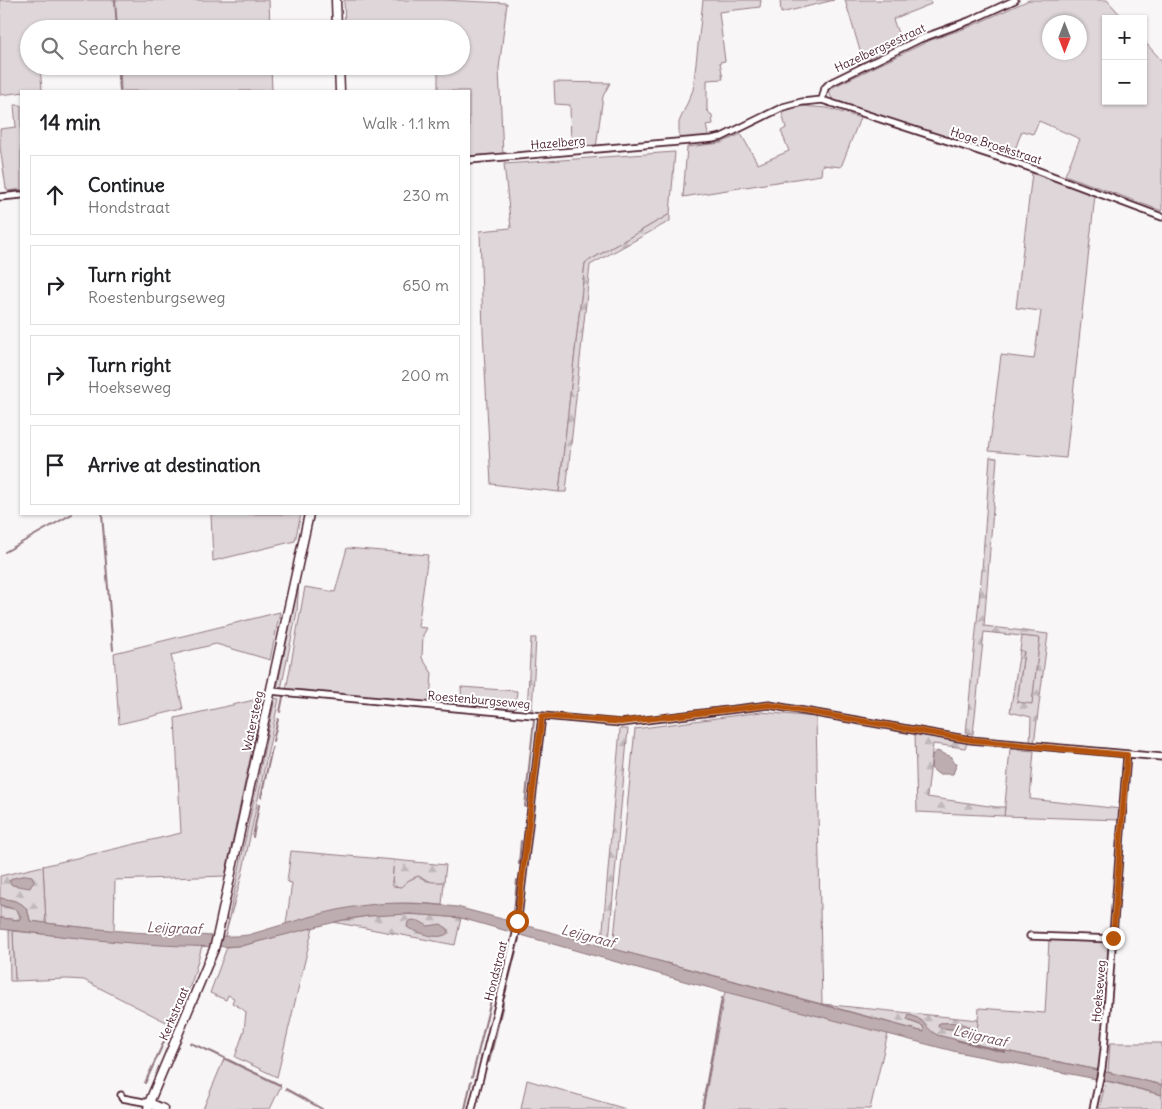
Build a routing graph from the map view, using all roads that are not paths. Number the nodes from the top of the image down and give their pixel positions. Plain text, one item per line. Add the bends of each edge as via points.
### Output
1 (336, 0) edge
2 (1015, 0) edge
3 (337, 20) edge
4 (339, 75) edge
5 (340, 90) edge
6 (822, 100) junction
7 (470, 160) edge
8 (20, 195) edge
9 (0, 197) edge
10 (1162, 217) edge
11 (309, 515) edge
12 (270, 691) junction
13 (542, 716) junction
14 (1127, 755) junction
15 (1162, 757) edge
16 (218, 933) joint
17 (1030, 936) dead end
18 (1113, 938) junction
19 (121, 1095) dead end
20 (147, 1107) edge
21 (163, 1109) edge
22 (472, 1109) edge
23 (1092, 1109) edge

1 - 3 street
2 - 6 street, Hazelbergsestraat via 920,39 830,83
4 - 5 street
6 - 7 street, Hazelberg via 783,107 722,137
6 - 10 street, Hoge Broekstraat via 1028,167
8 - 9 street
11 - 12 street, Watersteeg
12 - 13 street, Roestenburgseweg
12 - 16 street, Watersteeg
13 - 14 street, Roestenburgseweg via 621,722 769,705 972,740
13 - 22 street, Hondstraat via 516,934
14 - 15 street, Roestenburgseweg
14 - 18 street, Hoekseweg
16 - 20 street, Kerkstraat
17 - 18 street
18 - 23 street, Hoekseweg via 1102,1068
19 - 20 street
20 - 21 street

